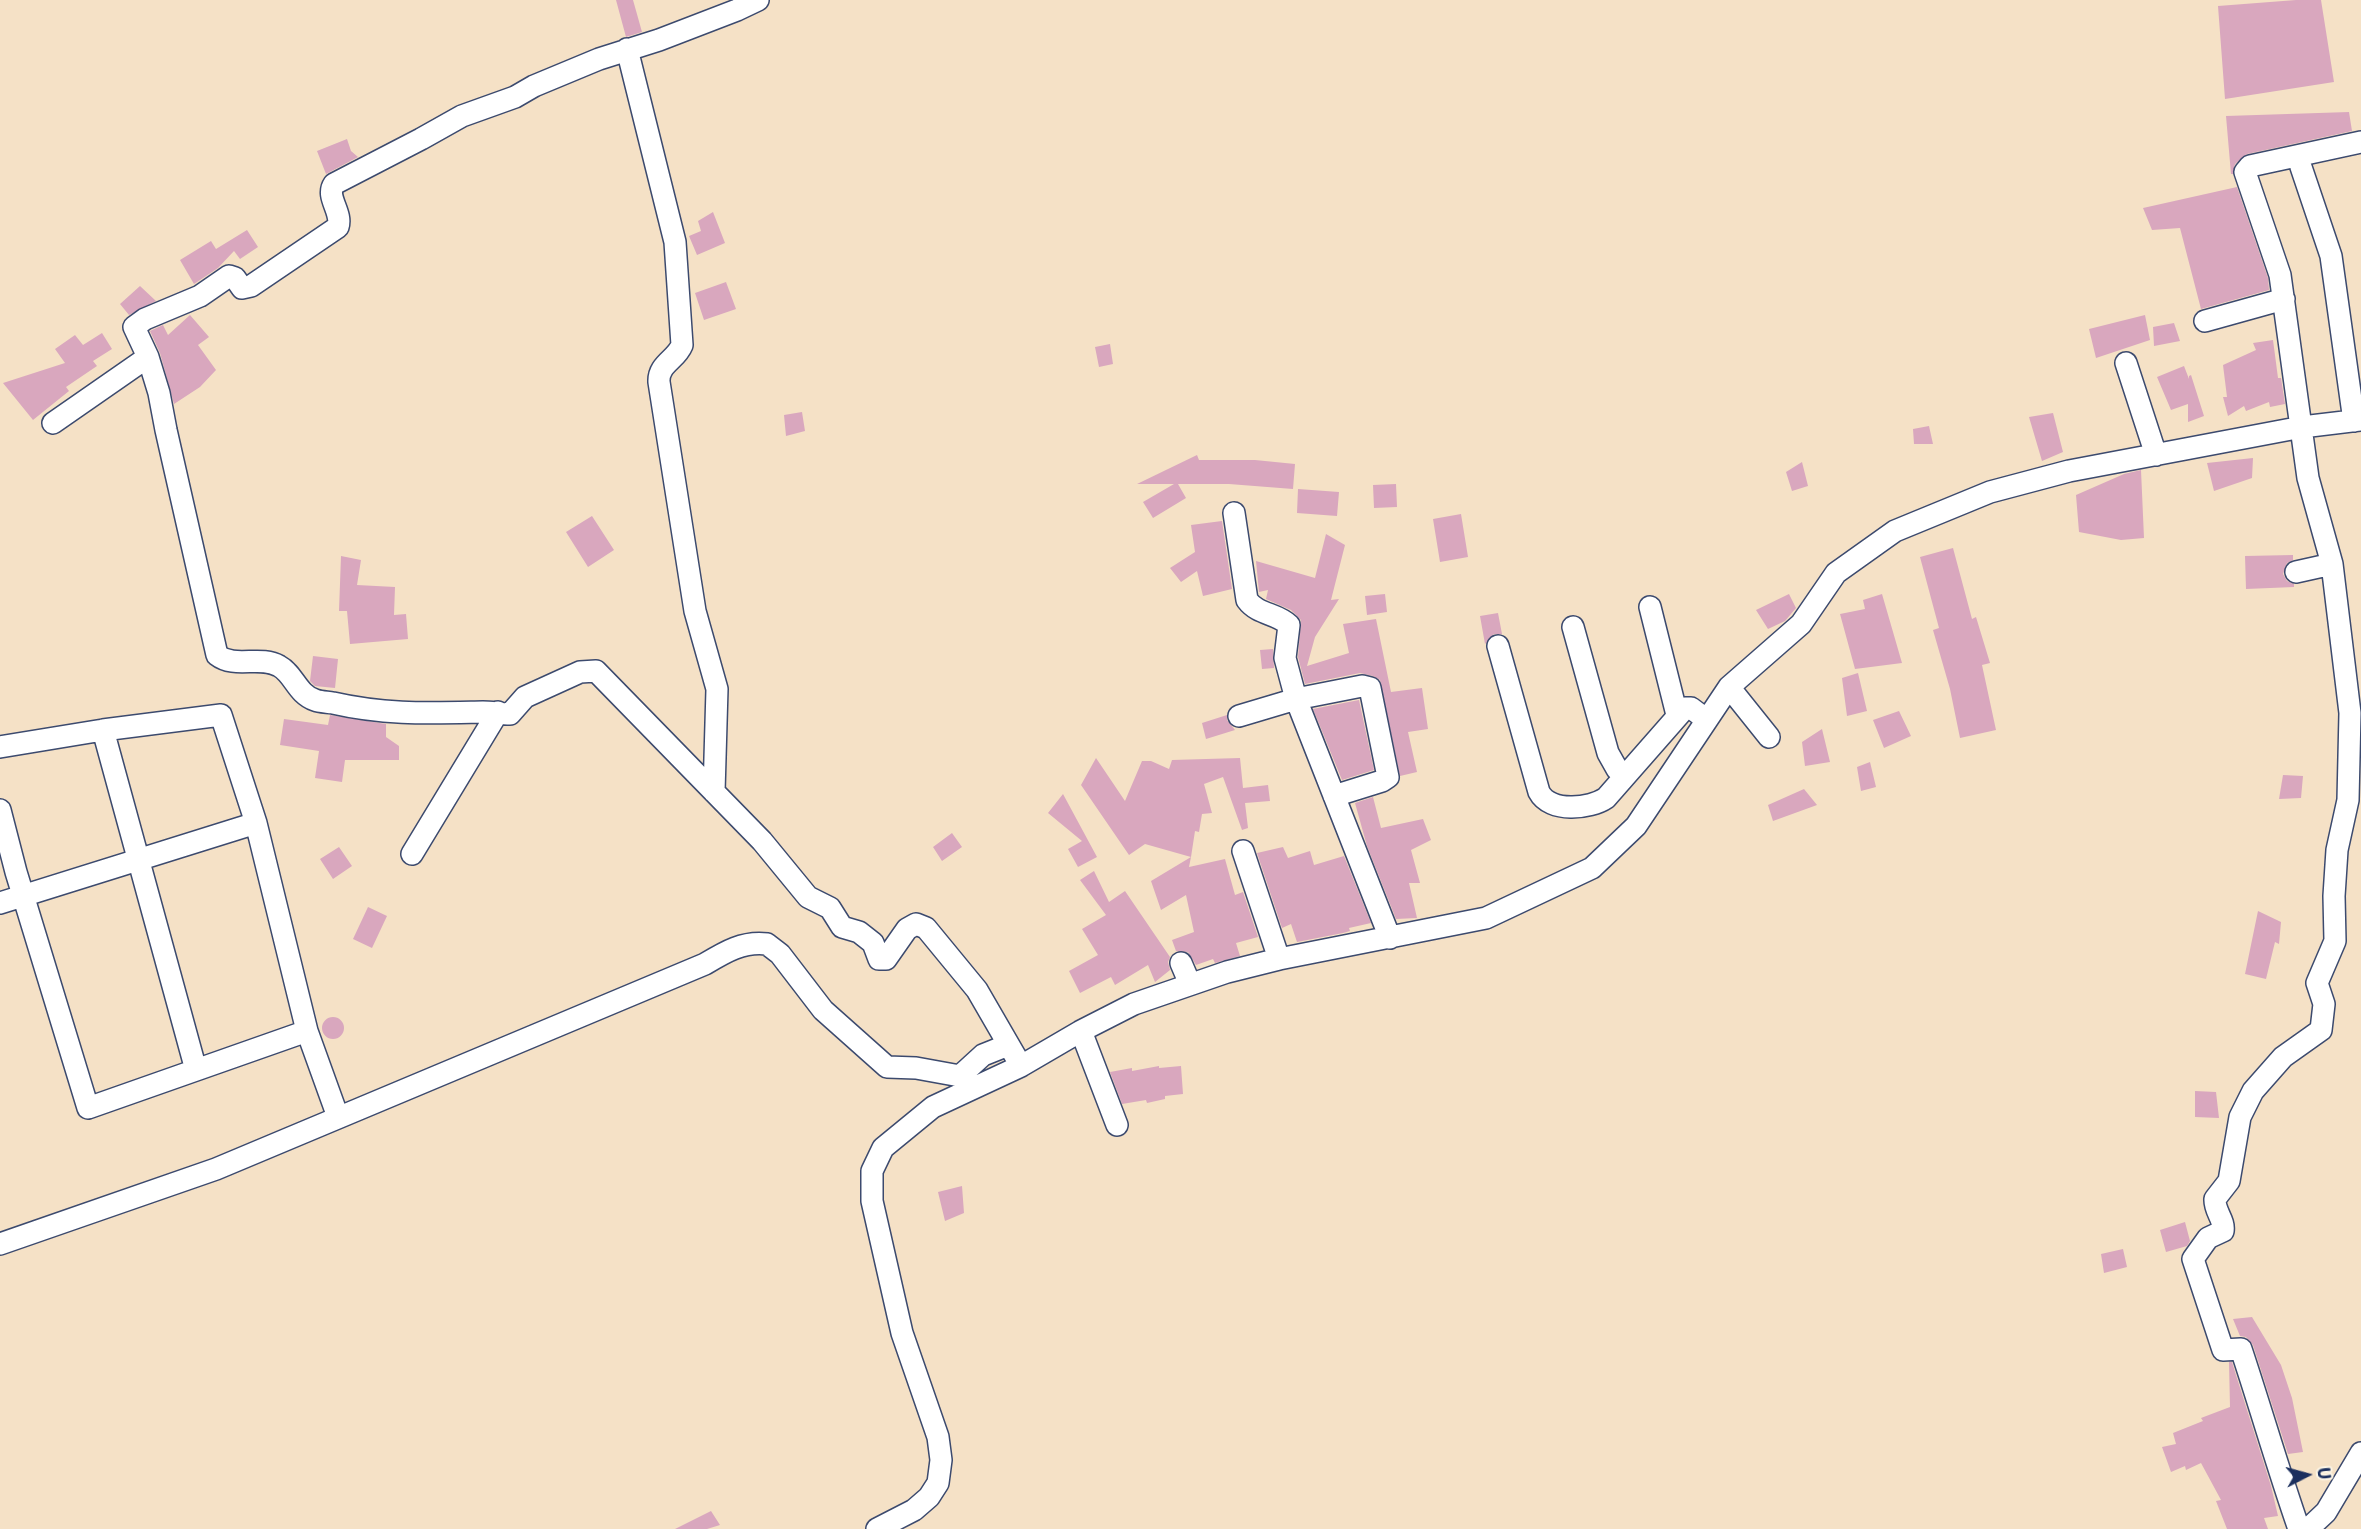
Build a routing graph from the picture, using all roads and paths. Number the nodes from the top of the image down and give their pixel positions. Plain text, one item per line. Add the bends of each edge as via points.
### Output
1 (758, 0) edge
2 (627, 49) junction
3 (2361, 142) edge
4 (2301, 167) dead end
5 (2284, 298) junction
6 (2205, 321) dead end
7 (148, 357) junction
8 (2126, 363) dead end
9 (2358, 421) edge
10 (53, 423) dead end
11 (2302, 427) junction
12 (2156, 454) junction
13 (1234, 513) dead end
14 (2332, 564) junction
15 (2296, 572) dead end
16 (1650, 607) dead end
17 (1573, 627) dead end
18 (1498, 646) dead end
19 (1729, 687) junction
20 (1296, 699) junction
21 (498, 712) junction
22 (1677, 715) junction
23 (1239, 716) dead end
24 (1707, 720) junction
25 (103, 730) junction
26 (1769, 737) dead end
27 (0, 747) edge
28 (1625, 776) junction
29 (714, 792) junction
30 (1334, 796) junction
31 (0, 810) edge
32 (256, 823) junction
33 (1243, 852) dead end
34 (412, 854) dead end
35 (137, 861) junction
36 (23, 896) junction
37 (0, 903) edge
38 (1390, 938) junction
39 (1279, 959) junction
40 (1181, 963) dead end
41 (1190, 984) junction
42 (307, 1031) junction
43 (1081, 1031) junction
44 (1008, 1045) junction
45 (1021, 1066) junction
46 (196, 1070) junction
47 (338, 1117) junction
48 (1117, 1125) dead end
49 (0, 1244) edge
50 (2361, 1452) edge
51 (877, 1529) edge
52 (2299, 1529) edge
53 (2308, 1529) edge

1 - 2 street
2 - 7 street via 462,116 334,184 331,192 340,221 338,227 249,287 242,288 229,276 200,296 145,319 134,327
2 - 29 street via 676,249 682,345 662,369 659,382 694,607 717,689
3 - 5 street via 2247,168 2245,172
4 - 9 street via 2331,256
5 - 6 street
5 - 11 street
7 - 10 street
7 - 21 street via 217,655 225,661 279,666 303,694 356,709 433,714
8 - 12 street
9 - 11 street
11 - 12 street
11 - 14 street via 2308,478
12 - 19 street via 1990,492 1895,531 1836,573 1801,624
13 - 20 street via 1247,600 1257,610 1288,625 1285,658
14 - 15 street
14 - 52 street via 2350,713 2348,800 2337,850 2335,941 2317,982 2324,1004 2321,1030 2283,1057 2253,1091 2240,1117 2229,1181 2216,1200 2223,1231 2208,1238 2193,1258 2223,1350 2241,1349
16 - 22 street
17 - 28 street via 1608,753
18 - 28 street via 1539,792 1545,801 1589,806 1606,798
19 - 24 street
19 - 26 street
20 - 23 street
20 - 30 street
20 - 30 street via 1362,686 1372,691 1388,777
21 - 29 street via 510,714 525,697 580,672 596,671
21 - 34 street
22 - 24 street via 1691,708
22 - 28 street
24 - 38 street via 1636,826 1592,868 1486,918
25 - 27 street
25 - 32 street via 221,715
25 - 35 street
29 - 44 street via 762,841 808,897 830,908 842,927 859,932 873,943 879,959 886,959 907,928 916,924 927,928 977,990
30 - 38 street
31 - 36 street
32 - 35 street
32 - 42 street
33 - 39 street
35 - 36 street
35 - 46 street
36 - 37 street
36 - 46 street via 87,1108
38 - 39 street
39 - 41 street
40 - 41 street
41 - 43 street via 1134,1004
42 - 46 street
42 - 47 street
43 - 45 street
43 - 48 street
44 - 45 street
44 - 47 street via 983,1055 960,1076 887,1067 823,1010 780,954 767,944 758,943 726,951 705,964
45 - 51 street via 933,1107 883,1148 872,1171 872,1201 902,1333 938,1437 941,1460 939,1483 929,1497 914,1510
47 - 49 street via 216,1168
50 - 53 street via 2326,1512

